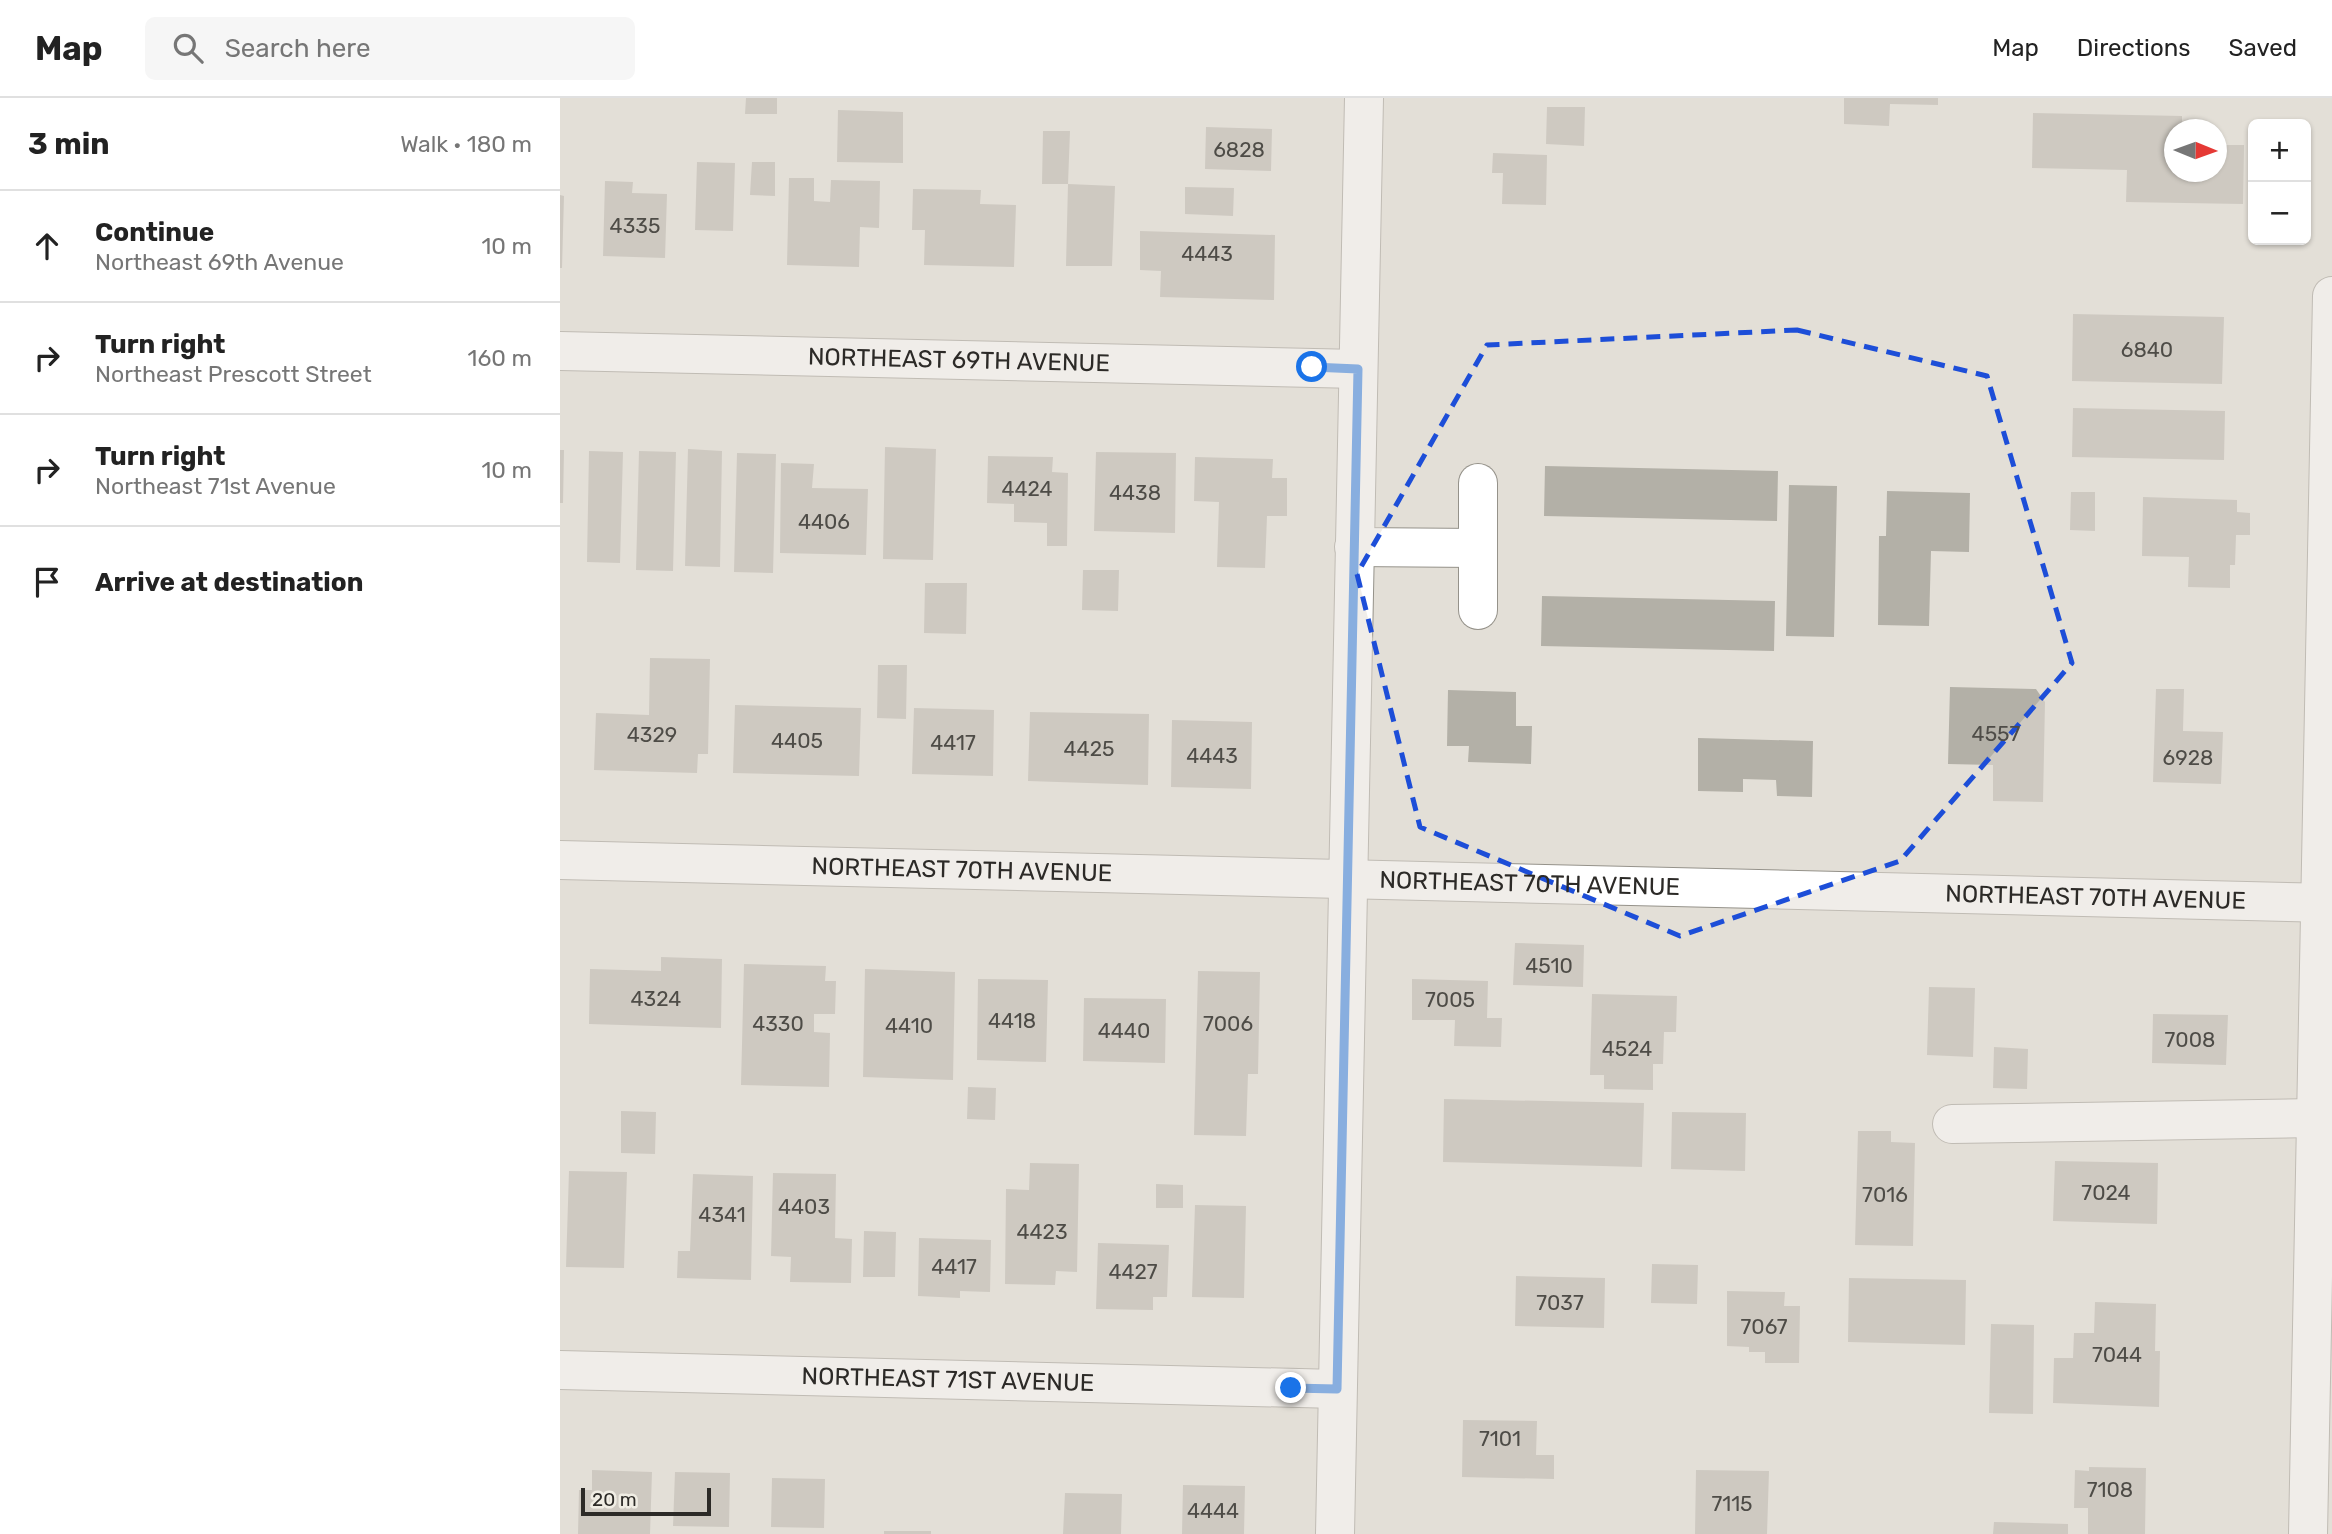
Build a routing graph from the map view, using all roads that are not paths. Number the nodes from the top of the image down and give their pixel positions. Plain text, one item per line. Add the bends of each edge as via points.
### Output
1 (1363, 98) edge
2 (2332, 296) edge
3 (560, 351) edge
4 (1358, 369) junction
5 (1478, 483) dead end
6 (1354, 547) junction
7 (1478, 548) junction
8 (1478, 610) dead end
9 (560, 860) edge
10 (1348, 879) junction
11 (2326, 903) edge
12 (2315, 1118) junction
13 (1952, 1124) dead end
14 (560, 1370) edge
15 (1337, 1389) junction
16 (1335, 1534) edge
17 (2308, 1534) edge

1 - 4 street
2 - 11 street
3 - 4 street, NORTHEAST 69TH AVENUE
4 - 6 street
5 - 7 street
6 - 7 street
6 - 10 street
7 - 8 street
9 - 10 street, NORTHEAST 70TH AVENUE
10 - 11 street, NORTHEAST 70TH AVENUE
10 - 15 street
11 - 12 street
12 - 13 street
12 - 17 street
14 - 15 street, NORTHEAST 71ST AVENUE
15 - 16 street

